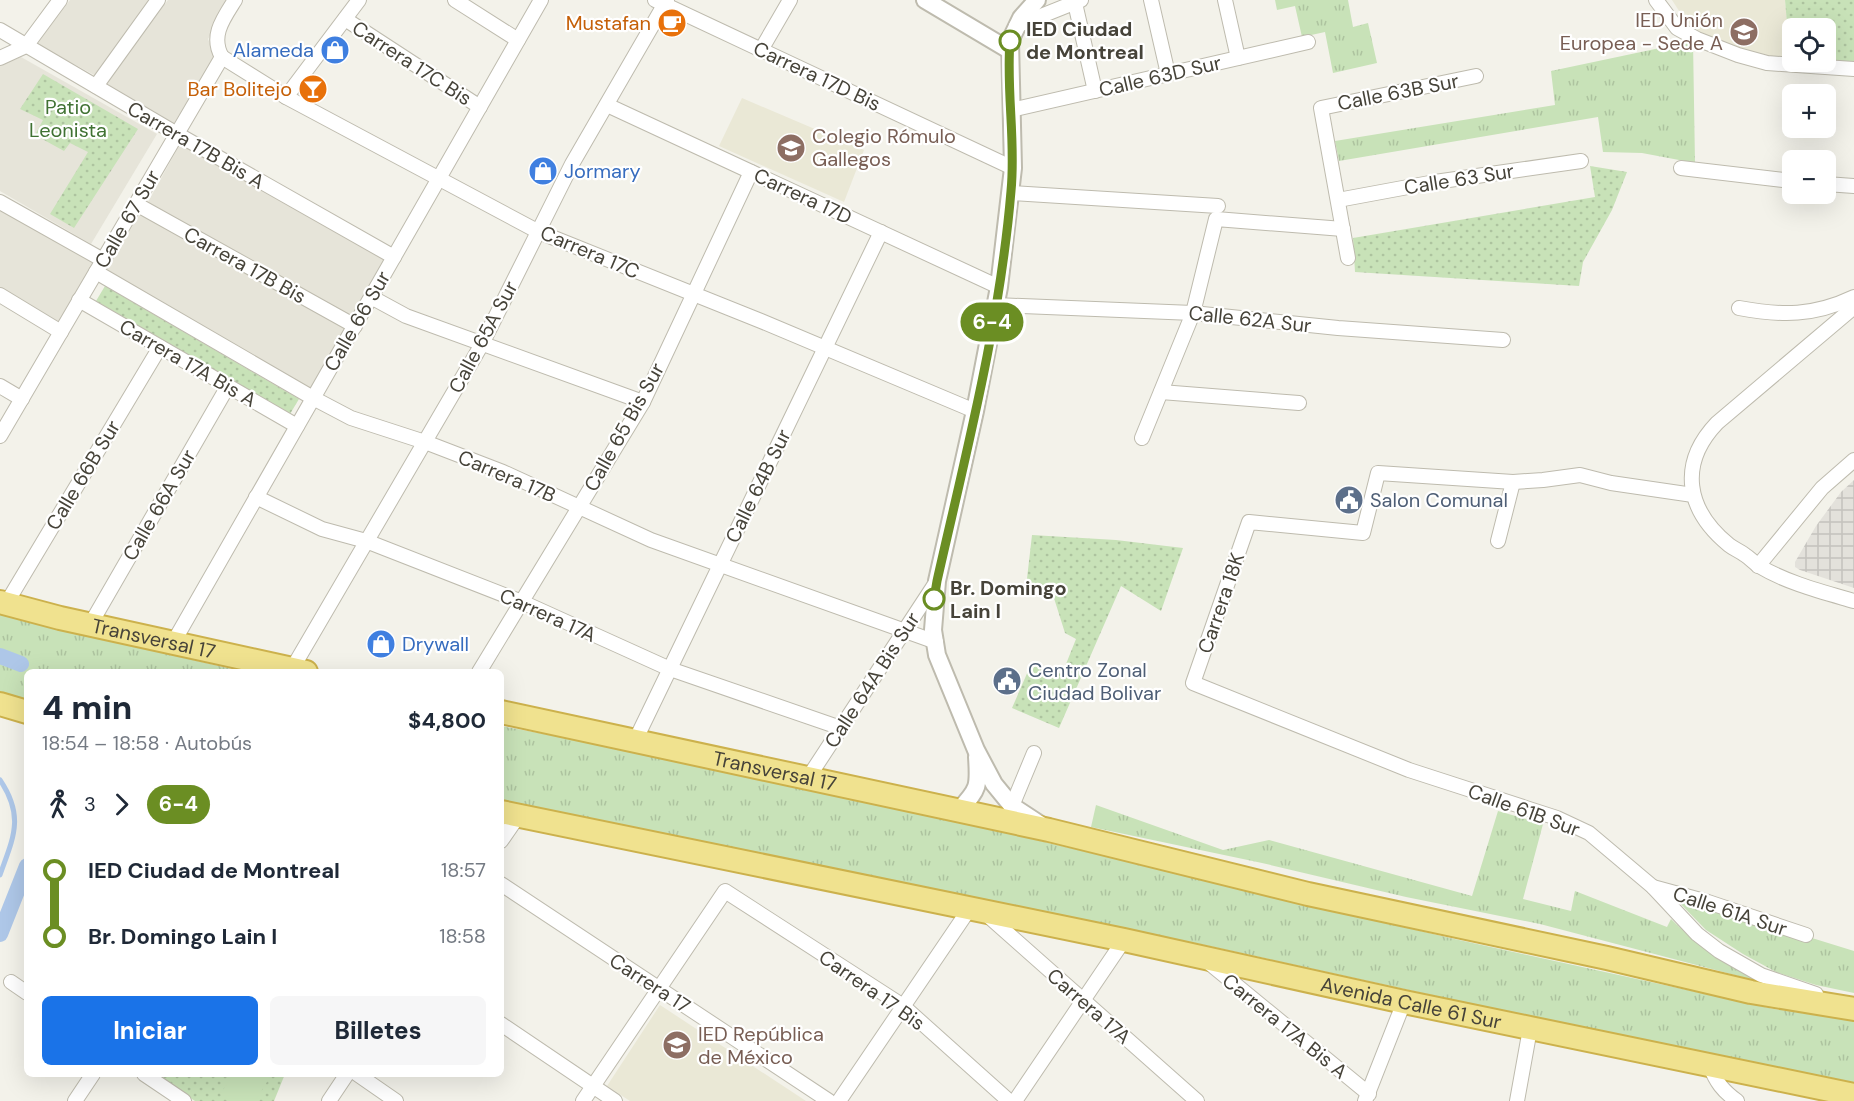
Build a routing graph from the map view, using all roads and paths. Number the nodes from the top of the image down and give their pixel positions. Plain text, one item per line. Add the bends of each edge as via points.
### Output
1 (60, 0) edge
2 (158, 0) edge
3 (235, 0) edge
4 (359, 0) edge
5 (455, 0) edge
6 (542, 0) edge
7 (790, 0) edge
8 (1036, 0) edge
9 (1150, 0) edge
10 (1225, 0) edge
11 (1656, 0) edge
12 (662, 1) edge
13 (1078, 1) edge
14 (932, 2) edge
15 (345, 19) junction
16 (1016, 26) junction
17 (0, 30) edge
18 (518, 40) junction
19 (1308, 42) dead end
20 (26, 46) junction
21 (761, 50) junction
22 (1010, 50) junction
23 (222, 57) junction
24 (0, 58) edge
25 (1238, 58) junction
26 (1854, 69) edge
27 (1168, 74) junction
28 (1476, 76) dead end
29 (96, 86) junction
30 (1095, 91) junction
31 (286, 97) junction
32 (606, 105) junction
33 (480, 107) junction
34 (1011, 110) junction
35 (177, 134) junction
36 (1581, 161) dead end
37 (1013, 168) junction
38 (1681, 168) dead end
39 (751, 172) junction
40 (437, 179) junction
41 (1782, 180) edge
42 (1836, 184) edge
43 (1854, 186) edge
44 (1011, 193) junction
45 (1338, 200) junction
46 (0, 202) edge
47 (136, 204) junction
48 (1217, 212) junction
49 (1343, 229) junction
50 (539, 232) junction
51 (881, 232) junction
52 (394, 257) junction
53 (1348, 258) dead end
54 (100, 266) junction
55 (999, 287) junction
56 (0, 295) edge
57 (693, 295) junction
58 (371, 297) junction
59 (1854, 297) edge
60 (80, 300) junction
61 (996, 304) junction
62 (1854, 307) edge
63 (1739, 308) dead end
64 (1193, 313) junction
65 (354, 326) junction
66 (61, 332) junction
67 (1503, 340) dead end
68 (482, 344) junction
69 (160, 347) junction
70 (825, 349) junction
71 (0, 386) edge
72 (228, 386) junction
73 (1161, 392) junction
74 (313, 398) junction
75 (22, 399) junction
76 (643, 402) junction
77 (1299, 404) dead end
78 (975, 411) junction
79 (297, 426) junction
80 (0, 436) edge
81 (1142, 438) dead end
82 (425, 442) junction
83 (1854, 460) edge
84 (1513, 482) junction
85 (1693, 495) junction
86 (256, 497) junction
87 (579, 507) junction
88 (366, 541) junction
89 (1498, 541) dead end
90 (720, 564) junction
91 (1758, 566) junction
92 (937, 581) junction
93 (1854, 601) edge
94 (522, 602) junction
95 (3, 603) edge
96 (90, 625) junction
97 (904, 631) junction
98 (936, 642) junction
99 (173, 643) junction
100 (294, 669) edge
101 (300, 669) edge
102 (481, 669) edge
103 (670, 669) junction
104 (1193, 683) joint
105 (0, 704) edge
106 (24, 711) edge
107 (504, 713) edge
108 (841, 728) junction
109 (635, 741) junction
110 (976, 750) junction
111 (1034, 753) dead end
112 (808, 778) junction
113 (1012, 806) junction
114 (959, 810) junction
115 (510, 814) edge
116 (1049, 830) junction
117 (504, 833) edge
118 (504, 886) edge
119 (1653, 887) junction
120 (976, 909) junction
121 (1806, 935) dead end
122 (1124, 940) junction
123 (1202, 957) junction
124 (11, 982) dead end
125 (659, 990) junction
126 (24, 991) edge
127 (1083, 1000) junction
128 (1404, 1002) junction
129 (903, 1006) junction
130 (1854, 1008) edge
131 (504, 1026) edge
132 (1530, 1029) junction
133 (1710, 1065) junction
134 (91, 1077) edge
135 (148, 1077) edge
136 (345, 1077) edge
137 (361, 1077) edge
138 (593, 1086) junction
139 (1854, 1095) edge
140 (1367, 1098) edge
141 (75, 1101) edge
142 (184, 1101) edge
143 (329, 1101) edge
144 (396, 1101) edge
145 (583, 1101) edge
146 (615, 1101) edge
147 (829, 1101) edge
148 (839, 1101) edge
149 (1009, 1101) edge
150 (1015, 1101) edge
151 (1197, 1101) edge
152 (1518, 1101) edge
153 (1737, 1101) edge

1 - 20 street
2 - 29 street
3 - 23 street via 216,38
4 - 15 street
5 - 18 street
6 - 18 street, Calle 66 Sur
7 - 21 street
8 - 16 street
9 - 27 street
10 - 25 street
11 - 26 street via 1677,28 1738,55 1767,63
12 - 21 street, Carrera 17D Bis
12 - 32 street, Calle 65A Sur
13 - 16 street
13 - 30 street
14 - 22 street
15 - 31 street
15 - 33 street, Carrera 17C Bis
16 - 22 street
17 - 20 street, Carrera 17B Bis A
18 - 33 street, Calle 66 Sur
19 - 25 street, Calle 63D Sur
20 - 24 street
20 - 29 street, Carrera 17B Bis A
21 - 37 street, Carrera 17D Bis
22 - 34 street
23 - 31 street, Carrera 17C
23 - 35 street, Calle 67 Sur
25 - 27 street, Calle 63D Sur
27 - 30 street, Calle 63D Sur
28 - 45 street, Calle 63B Sur via 1321,108
29 - 35 street, Carrera 17B Bis A
30 - 34 street, Calle 63D Sur
31 - 40 street, Carrera 17C
32 - 39 street, Carrera 17D
32 - 50 street, Calle 65A Sur
33 - 40 street, Calle 66 Sur
34 - 37 street
35 - 47 street, Calle 67 Sur
35 - 52 street, Carrera 17B Bis A
36 - 45 street, Calle 63 Sur
37 - 44 street
38 - 41 street
39 - 51 street, Carrera 17D
39 - 57 street, Calle 65 Bis Sur
40 - 50 street, Carrera 17C
40 - 52 street, Calle 66 Sur
42 - 43 street
44 - 48 street
44 - 55 street
45 - 49 street
46 - 54 street, Carrera 17B
47 - 54 street, Calle 67 Sur
47 - 65 street, Carrera 17B Bis
48 - 49 street
48 - 64 street
49 - 53 street
50 - 57 street, Carrera 17C
50 - 68 street, Calle 65A Sur
51 - 55 street, Carrera 17D
51 - 70 street, Calle 64B Sur
52 - 58 street, Calle 66 Sur
54 - 60 street, Calle 67 Sur
54 - 74 street, Carrera 17B
55 - 61 street
56 - 66 street
57 - 70 street, Carrera 17C
57 - 76 street, Calle 65 Bis Sur
58 - 65 street, Calle 66 Sur
58 - 68 street via 406,316
59 - 63 street via 1802,313 1771,314
60 - 66 street, Calle 67 Sur
60 - 69 street, Carrera 17A Bis A
61 - 64 street, Calle 62A Sur
61 - 78 street
62 - 85 street via 1709,432 1693,463
64 - 67 street, Calle 62A Sur
64 - 73 street
65 - 74 street, Calle 66 Sur
66 - 75 street, Calle 67 Sur
68 - 76 street
68 - 82 street, Calle 65A Sur
69 - 72 street, Carrera 17A Bis A
69 - 95 street, Calle 66B Sur
70 - 78 street, Carrera 17C
70 - 90 street, Calle 64B Sur
71 - 75 street
72 - 79 street, Carrera 17A Bis A
72 - 96 street, Calle 66A Sur
73 - 77 street
73 - 81 street
74 - 79 street, Calle 66 Sur
74 - 82 street, Carrera 17B via 351,418
75 - 80 street, Calle 67 Sur
76 - 87 street, Calle 65 Bis Sur
78 - 92 street
79 - 86 street, Calle 66 Sur
82 - 87 street, Carrera 17B
82 - 88 street, Calle 65A Sur
83 - 91 street via 1822,488
84 - 85 street via 1580,474 1611,483
84 - 89 street
84 - 104 street, Carrera 18K via 1378,472 1363,533 1249,522
85 - 91 street via 1703,516 1720,536
86 - 88 street, Carrera 17A via 322,529
86 - 99 street, Calle 66 Sur
87 - 90 street, Carrera 17B via 651,540
87 - 94 street, Calle 65 Bis Sur
88 - 94 street, Carrera 17A
88 - 101 street, Calle 65A Sur
90 - 97 street, Carrera 17B
90 - 103 street, Calle 64B Sur
91 - 93 street
92 - 97 street, Calle 64A Bis Sur
92 - 98 street via 933,616
94 - 102 street, Calle 65 Bis Sur
94 - 103 street, Carrera 17A
95 - 96 highway, Transversal 17
96 - 99 highway, Transversal 17
97 - 98 street, Carrera 17B
97 - 108 street, Calle 64A Bis Sur
98 - 110 street via 937,655
99 - 100 highway, Transversal 17
103 - 108 street, Carrera 17A
103 - 109 street, Calle 64B Sur
104 - 119 street, Calle 61B Sur via 1410,770 1557,818 1589,833
105 - 106 highway
107 - 109 highway, Transversal 17
108 - 112 street, Calle 64A Bis Sur
109 - 112 highway, Transversal 17
110 - 113 street via 994,784
110 - 114 street via 977,788
111 - 113 street
112 - 114 highway, Transversal 17
113 - 116 street
114 - 116 highway, Transversal 17
115 - 117 street
115 - 120 highway
116 - 130 highway via 1308,894 1751,992
118 - 125 street, Carrera 17
119 - 121 street, Calle 61A Sur
119 - 130 street, Calle 61B Sur via 1697,934 1732,960 1761,975
120 - 122 highway, Avenida Calle 61 Sur
120 - 127 street, Carrera 17A
120 - 129 street
122 - 123 highway, Avenida Calle 61 Sur
122 - 127 street
123 - 128 highway, Avenida Calle 61 Sur
123 - 140 street, Carrera 17A Bis A
124 - 126 street
125 - 129 street, Carrera 17 Bis via 725,891
125 - 138 street
125 - 147 street, Carrera 17
127 - 150 street
127 - 151 street, Carrera 17A
128 - 132 highway, Avenida Calle 61 Sur
128 - 140 street
129 - 148 street
129 - 149 street, Carrera 17 Bis
131 - 138 street
132 - 133 highway, Avenida Calle 61 Sur
132 - 152 street
133 - 139 highway, Avenida Calle 61 Sur
133 - 153 street via 1721,1088
134 - 141 street
135 - 142 street
136 - 143 street
137 - 144 street
138 - 145 street
138 - 146 street

